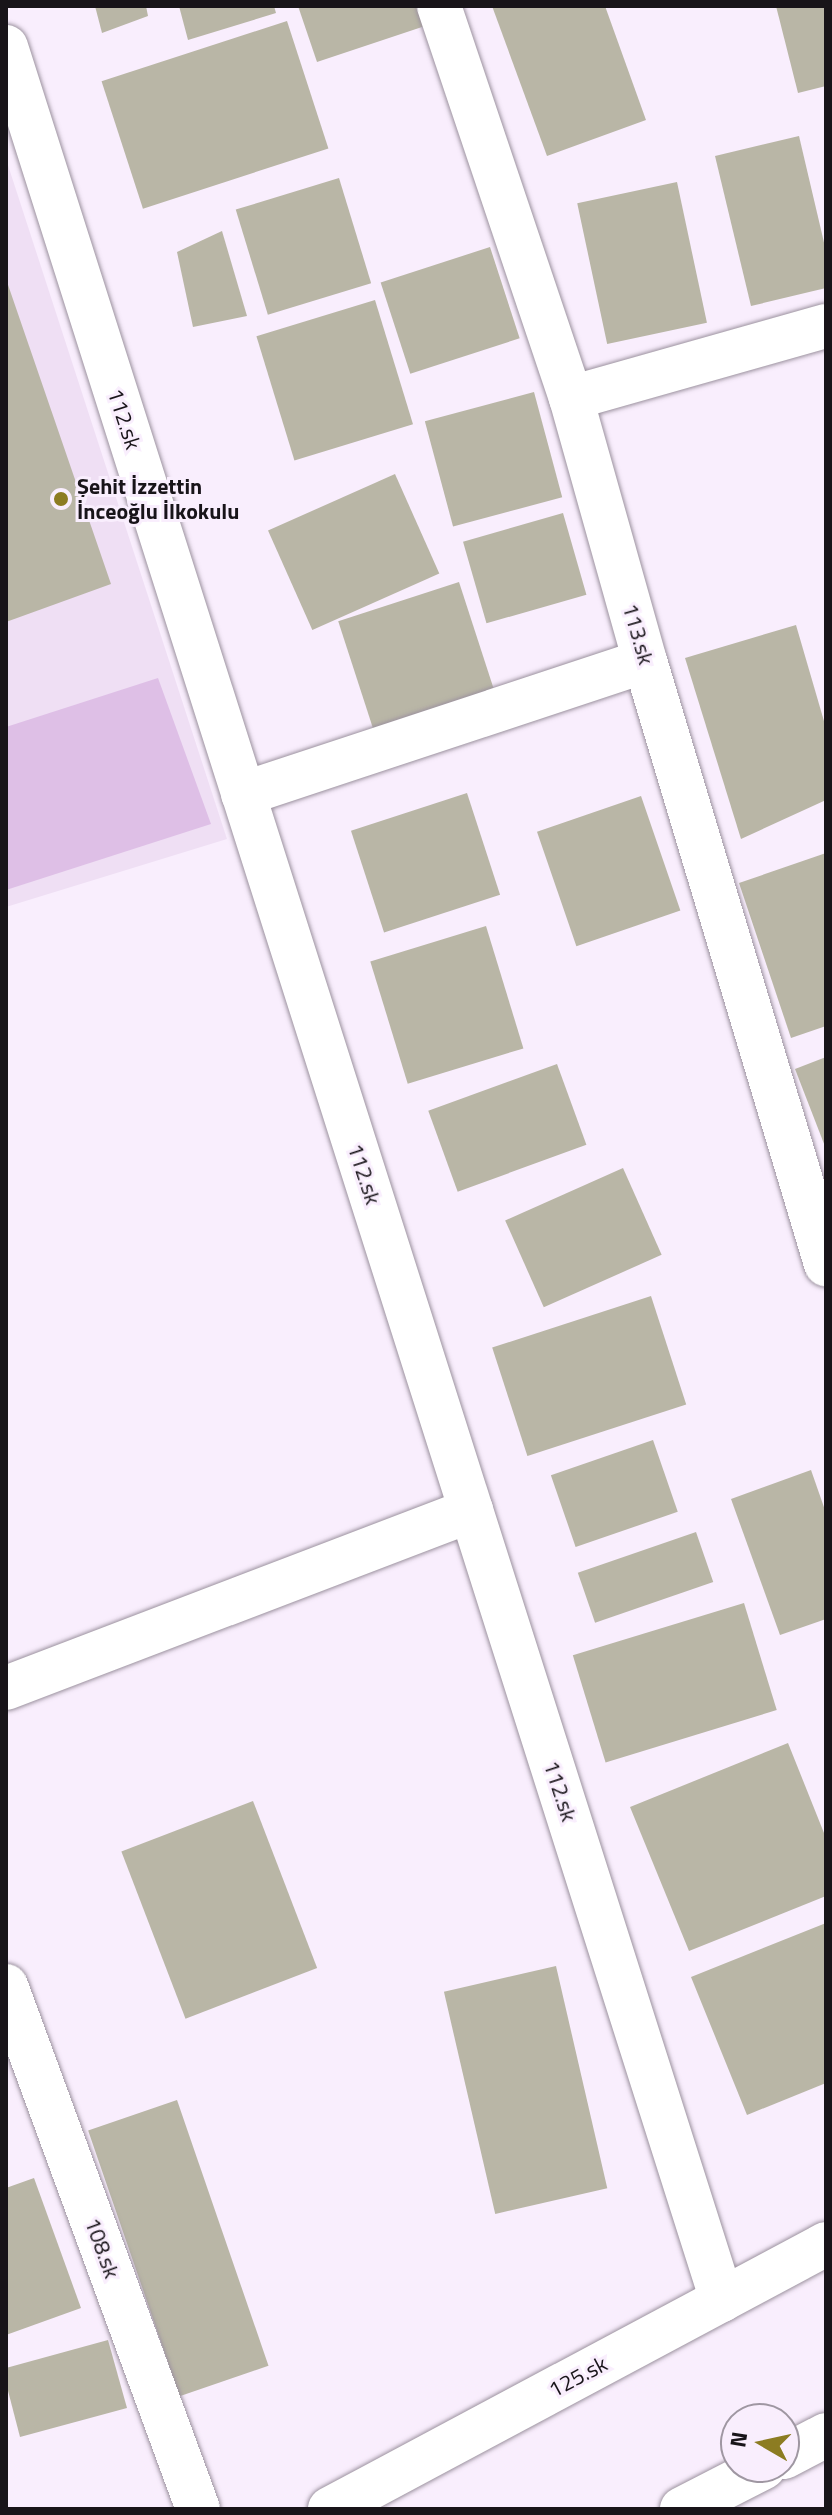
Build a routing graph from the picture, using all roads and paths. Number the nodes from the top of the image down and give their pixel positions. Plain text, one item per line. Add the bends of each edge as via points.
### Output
1 (439, 6) edge
2 (6, 47) edge
3 (826, 326) edge
4 (571, 398) junction
5 (645, 661) junction
6 (243, 794) junction
7 (818, 1212) edge
8 (826, 1264) edge
9 (471, 1510) junction
10 (6, 1688) edge
11 (6, 1986) edge
12 (826, 2244) edge
13 (722, 2300) junction
14 (826, 2435) edge
15 (800, 2449) edge
16 (733, 2483) edge
17 (198, 2509) edge
18 (330, 2509) edge
19 (682, 2509) edge

1 - 4 main road, 113.sk
2 - 6 main road, 112.sk
3 - 4 main road
4 - 5 main road, 113.sk
5 - 6 main road
5 - 7 main road, 113.sk
6 - 9 main road, 112.sk
7 - 8 main road, 113.sk
9 - 10 main road
9 - 13 main road, 112.sk
11 - 17 main road, 108.sk
12 - 13 main road, 125.sk
13 - 18 main road, 125.sk
14 - 15 main road
16 - 19 main road

